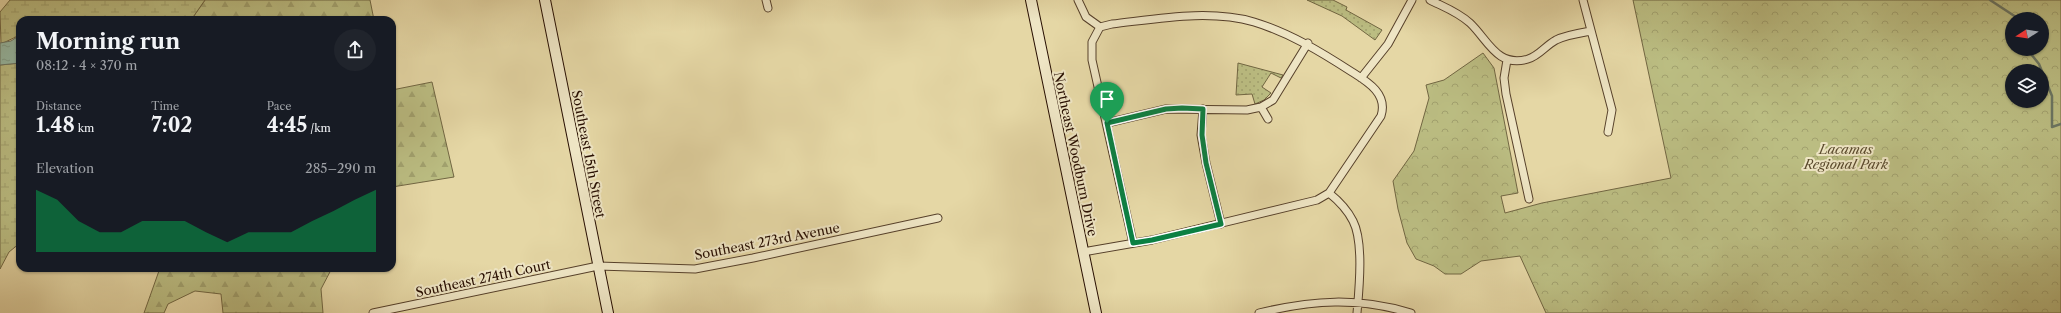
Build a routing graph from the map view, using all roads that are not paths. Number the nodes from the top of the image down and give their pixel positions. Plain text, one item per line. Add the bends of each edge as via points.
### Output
1 (545, 0) edge
2 (1031, 0) edge
3 (1078, 0) edge
4 (1412, 0) edge
5 (1430, 0) edge
6 (1582, 0) edge
7 (1100, 27) junction
8 (1591, 31) junction
9 (1308, 43) junction
10 (1507, 60) junction
11 (1361, 78) junction
12 (1261, 107) junction
13 (1203, 109) junction
14 (1268, 119) dead end
15 (1107, 123) junction
16 (1608, 132) dead end
17 (1329, 193) junction
18 (1529, 199) dead end
19 (938, 218) dead end
20 (1221, 224) junction
21 (1133, 243) junction
22 (1083, 252) junction
23 (598, 266) junction
24 (1358, 303) junction
25 (373, 313) edge
26 (608, 313) edge
27 (1096, 313) edge
28 (1258, 313) edge
29 (1357, 313) edge
30 (1411, 313) edge

1 - 23 street, Southeast 15th Street
2 - 22 street, Northeast Woodburn Drive
3 - 7 street via 1086,17
4 - 11 street via 1388,44
5 - 10 street via 1458,13 1491,50
6 - 8 street
7 - 9 street via 1201,16 1227,18 1254,22
7 - 15 street via 1091,47
8 - 10 street via 1554,41 1534,57 1526,60
8 - 16 street via 1612,110
9 - 11 street
9 - 12 street via 1272,100
10 - 18 street via 1504,78 1506,94
11 - 17 street via 1377,90 1383,109 1381,116
12 - 13 street via 1248,110
12 - 14 street
13 - 15 street via 1166,109
13 - 20 street via 1202,135 1206,163
15 - 21 street
17 - 20 street via 1305,205
17 - 24 street via 1344,206 1354,222 1359,250
19 - 23 street, Southeast 273rd Avenue via 695,269
20 - 21 street
21 - 22 street
22 - 27 street, Northeast Woodburn Drive
23 - 25 street, Southeast 274th Court
23 - 26 street, Southeast 15th Street
24 - 28 street via 1311,303
24 - 29 street
24 - 30 street via 1384,305

